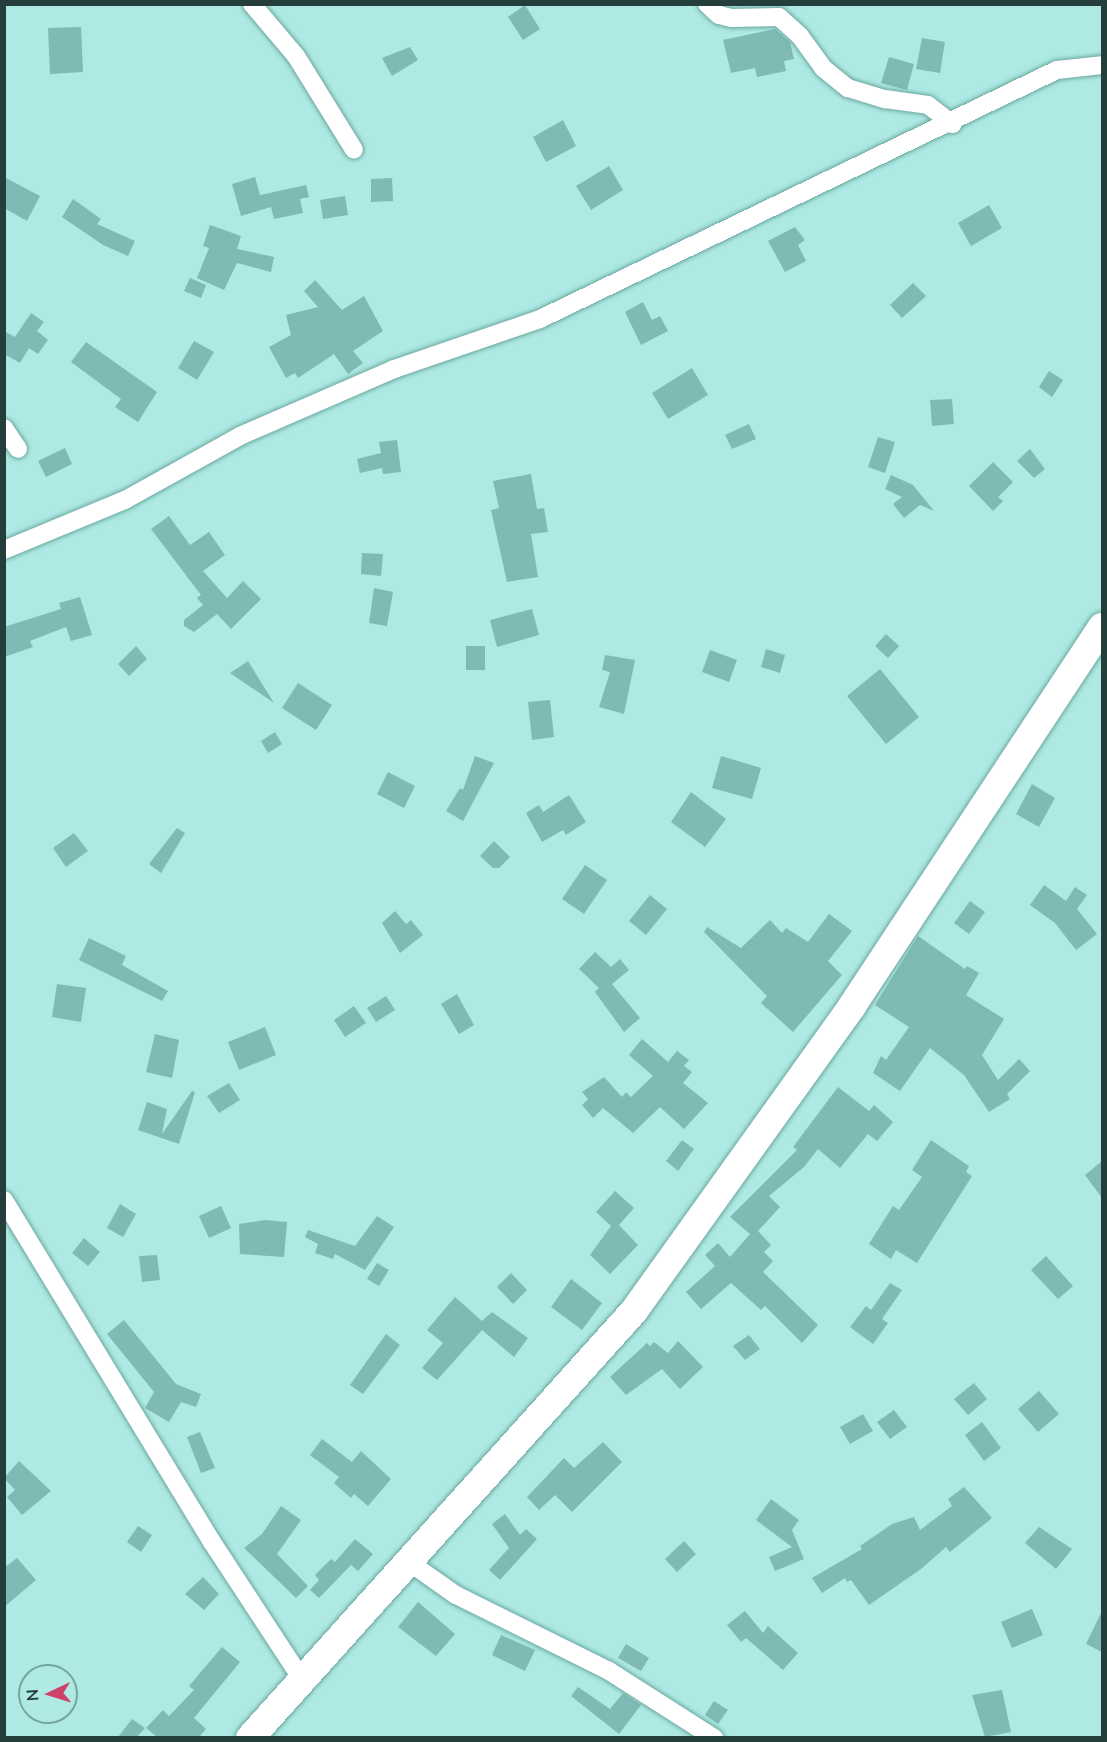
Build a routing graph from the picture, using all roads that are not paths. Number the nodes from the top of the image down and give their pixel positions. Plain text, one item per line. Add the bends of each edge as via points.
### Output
1 (252, 4) edge
2 (707, 4) edge
3 (1102, 65) edge
4 (952, 124) junction
5 (354, 150) dead end
6 (4, 428) edge
7 (18, 449) dead end
8 (4, 550) edge
9 (1102, 627) edge
10 (4, 1200) edge
11 (408, 1562) junction
12 (301, 1678) junction
13 (250, 1737) edge
14 (714, 1737) edge

1 - 5 street via 296,56
2 - 4 street via 719,15 732,18 779,16 800,36 823,68 848,88 927,105
3 - 4 street via 1057,70
4 - 8 street via 540,319 374,378 240,436 125,500
6 - 7 street
9 - 11 main road via 852,1006 634,1311
10 - 12 street via 212,1542
11 - 12 main road
11 - 14 street via 456,1595 609,1671
12 - 13 main road

